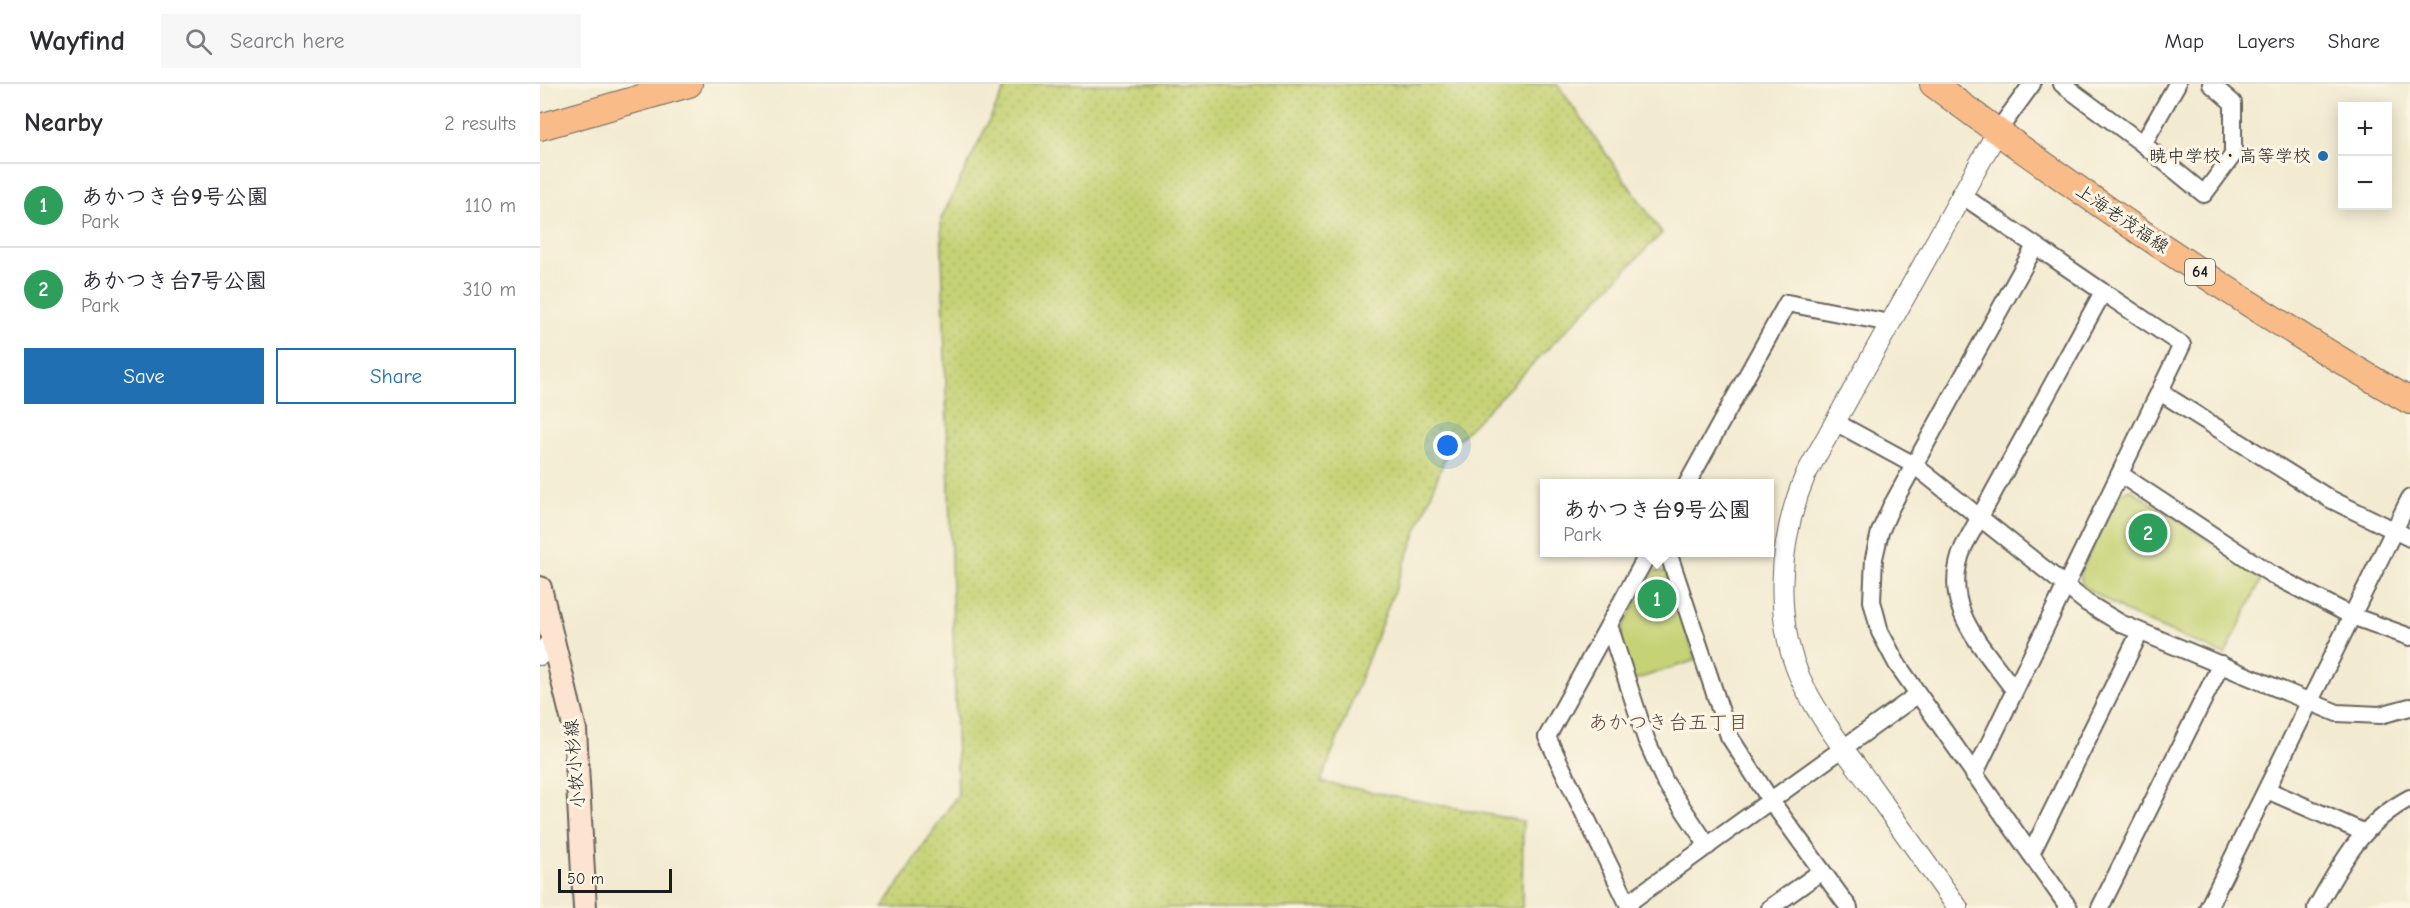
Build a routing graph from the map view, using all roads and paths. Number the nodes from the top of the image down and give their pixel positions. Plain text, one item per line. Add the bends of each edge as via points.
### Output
1 (689, 84) edge
2 (1933, 84) edge
3 (2032, 84) edge
4 (2062, 84) edge
5 (2177, 84) edge
6 (2211, 84) edge
7 (540, 127) edge
8 (1997, 132) junction
9 (2143, 144) junction
10 (1960, 194) junction
11 (2035, 246) junction
12 (2103, 292) junction
13 (1890, 323) junction
14 (2160, 392) junction
15 (2410, 401) edge
16 (1835, 422) junction
17 (1914, 465) junction
18 (2120, 474) junction
19 (1689, 479) edge
20 (2410, 498) edge
21 (1979, 518) junction
22 (2394, 531) junction
23 (2410, 538) edge
24 (1646, 557) edge
25 (1670, 557) edge
26 (2065, 586) junction
27 (540, 588) edge
28 (2352, 616) junction
29 (1609, 625) junction
30 (2140, 632) junction
31 (2410, 637) edge
32 (547, 647) edge
33 (2221, 664) junction
34 (2014, 690) junction
35 (1917, 694) junction
36 (2310, 703) junction
37 (2410, 706) edge
38 (1844, 749) junction
39 (1974, 775) junction
40 (2267, 790) junction
41 (2410, 798) edge
42 (1771, 801) junction
43 (2363, 832) junction
44 (1708, 846) junction
45 (2031, 854) junction
46 (1822, 871) junction
47 (1629, 905) edge
48 (585, 908) edge
49 (1770, 908) edge
50 (1849, 908) edge
51 (1958, 908) edge
52 (2069, 908) edge
53 (2100, 908) edge
54 (2208, 908) edge
55 (2316, 908) edge

1 - 7 main road
2 - 8 main road, 上海老茂福線 / 64
3 - 8 street
4 - 9 street
5 - 9 street
6 - 9 street via 2233,104 2233,155 2204,194
8 - 10 street
8 - 15 main road, 上海老茂福線 / 64 via 2223,288
10 - 11 street
10 - 13 street
11 - 12 street
11 - 17 street
12 - 14 street via 2182,345
12 - 21 street
13 - 16 street
13 - 19 street via 1787,303
14 - 18 street
14 - 22 street via 2330,499
16 - 17 street
16 - 38 street via 1797,495 1783,578 1787,631 1798,672
17 - 21 street
17 - 35 street via 1877,542 1872,601 1880,632
18 - 26 street
18 - 28 street via 2271,574
20 - 22 street
21 - 26 street
21 - 34 street via 1958,561 1955,592 1968,626
22 - 23 street
22 - 28 street
24 - 29 street
25 - 42 street via 1722,721
26 - 30 street
26 - 34 street
27 - 32 main road, 小牧小杉線
28 - 31 street
28 - 36 street
29 - 44 street via 1646,740 1665,782
29 - 47 street via 1548,737
30 - 33 street
30 - 45 street
32 - 48 main road, 小牧小杉線 via 576,730
33 - 36 street
33 - 53 street
34 - 39 street
35 - 38 street
35 - 39 street
36 - 37 street via 2348,715 2380,715
36 - 40 street
38 - 42 street
38 - 51 street
39 - 45 street
40 - 43 street
40 - 54 street
41 - 43 street
42 - 44 street
42 - 46 street
43 - 55 street
44 - 47 street
45 - 52 street
46 - 49 street
46 - 50 street

